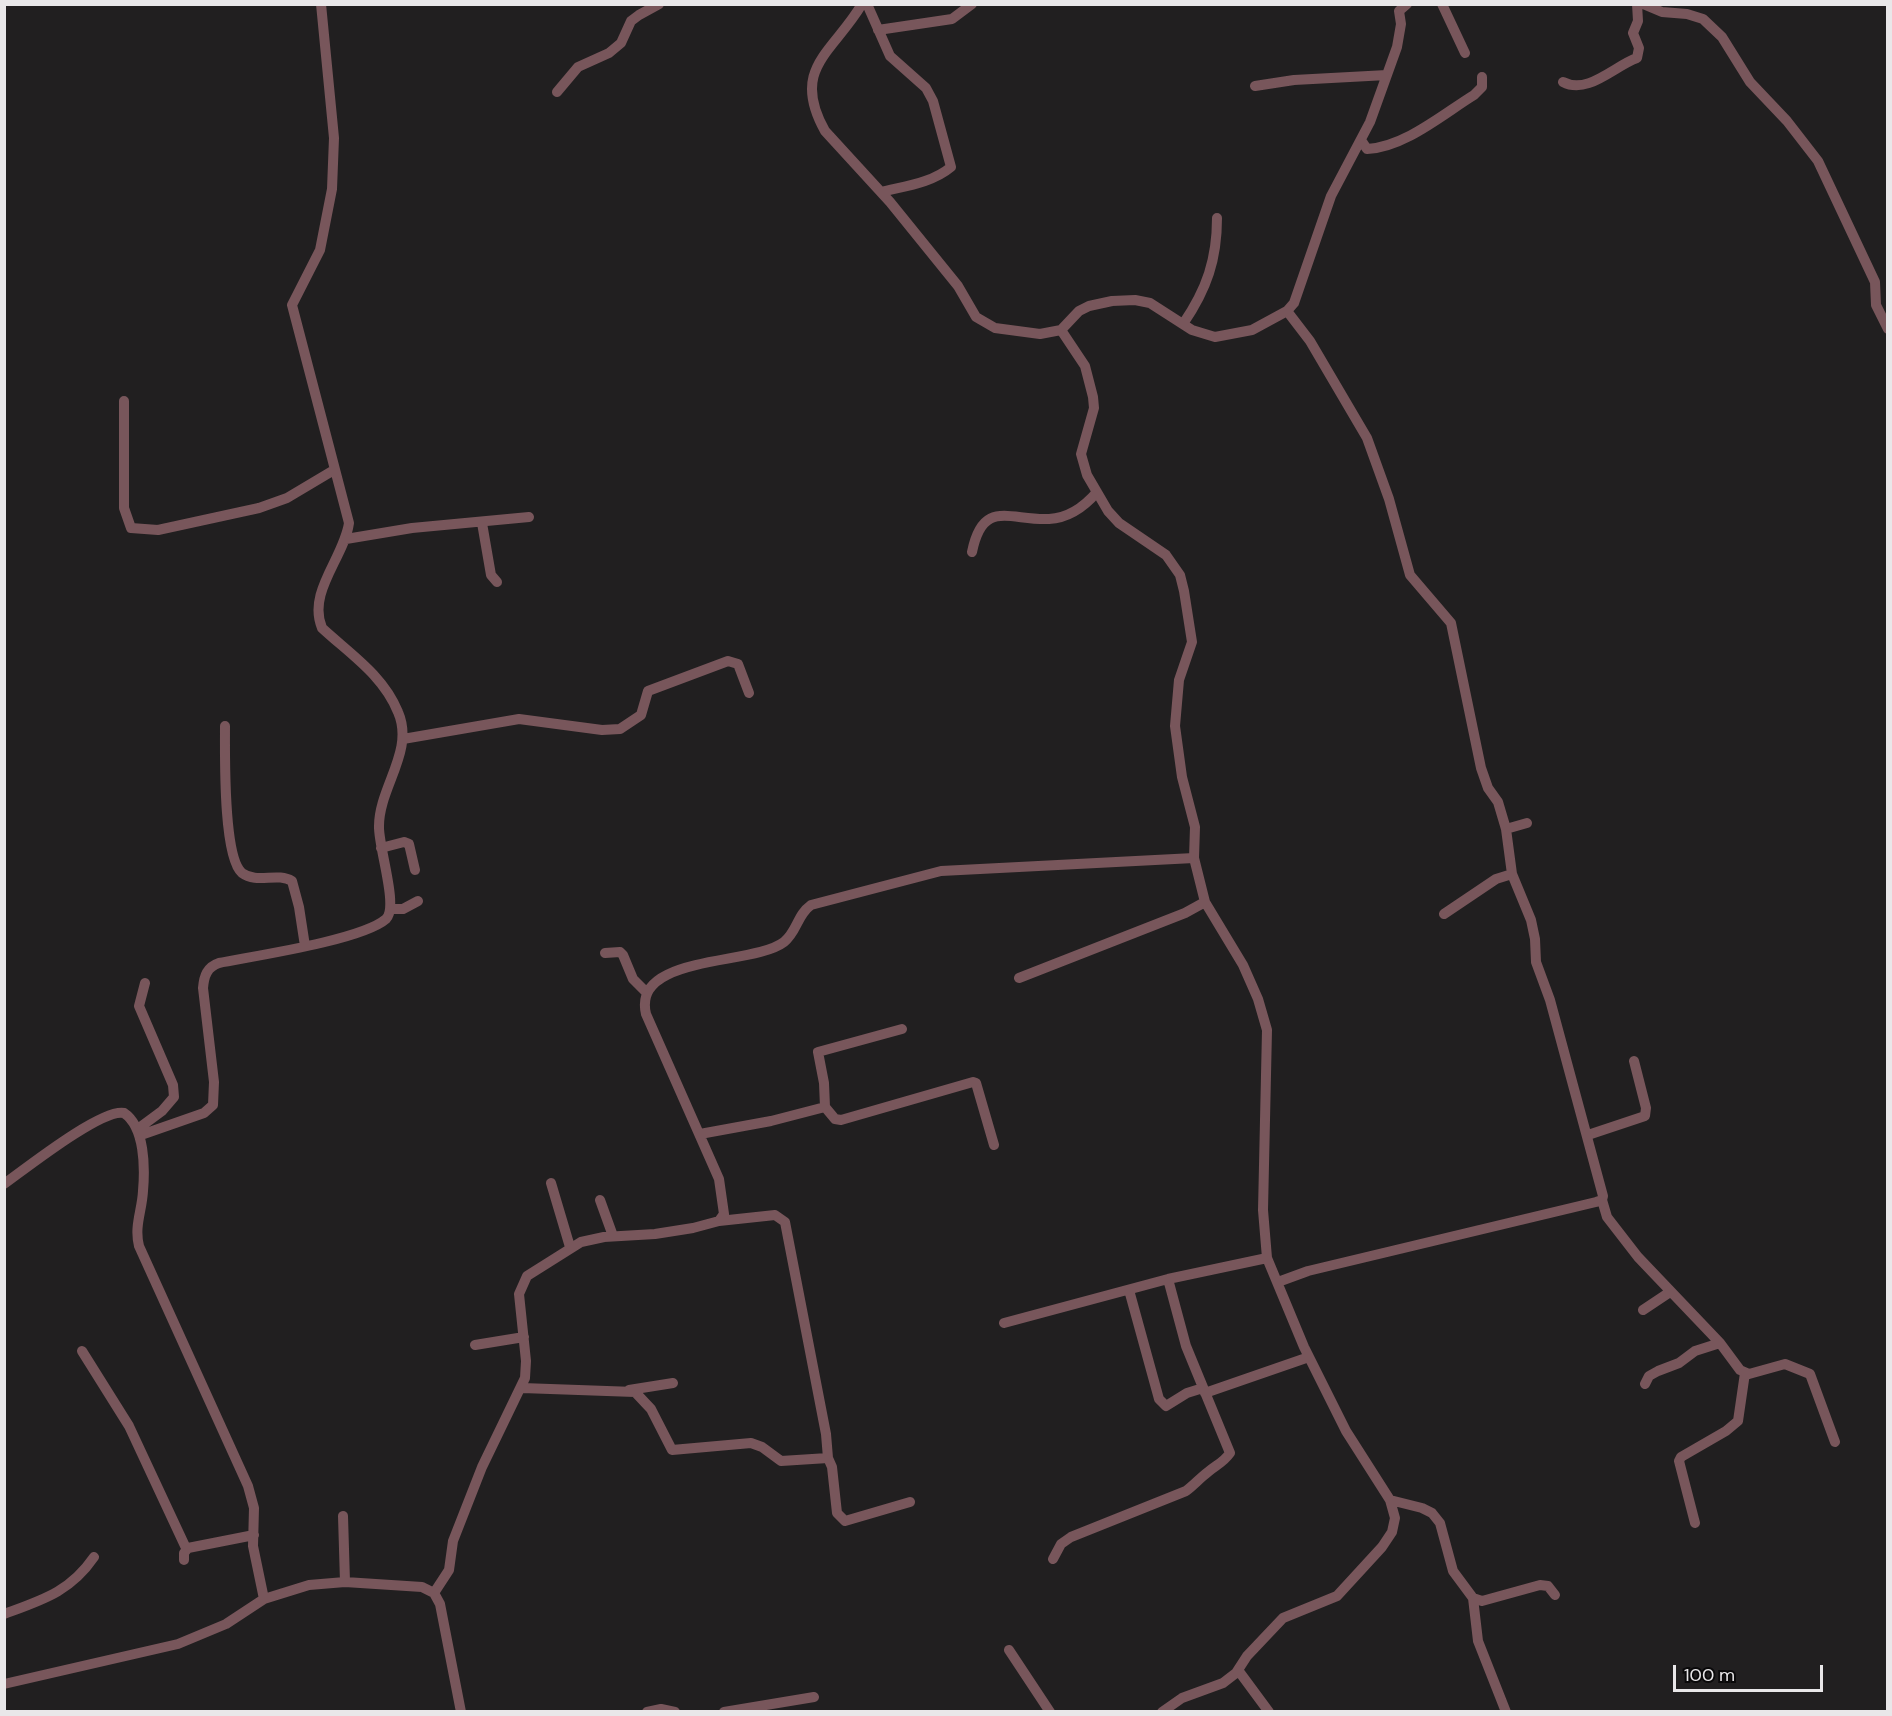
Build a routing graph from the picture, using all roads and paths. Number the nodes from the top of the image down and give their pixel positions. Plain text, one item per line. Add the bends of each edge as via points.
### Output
1 (321, 4) edge
2 (659, 4) edge
3 (862, 4) edge
4 (867, 4) edge
5 (972, 4) edge
6 (1442, 4) edge
7 (1636, 4) edge
8 (1643, 4) edge
9 (1405, 5) edge
10 (878, 30) junction
11 (1465, 53) dead end
12 (1387, 75) junction
13 (1482, 77) dead end
14 (1563, 82) dead end
15 (1255, 86) dead end
16 (557, 92) dead end
17 (1361, 140) junction
18 (881, 192) junction
19 (1217, 218) dead end
20 (1287, 311) junction
21 (1184, 324) junction
22 (1887, 329) edge
23 (1061, 330) junction
24 (124, 401) dead end
25 (334, 470) junction
26 (1097, 492) junction
27 (529, 517) dead end
28 (482, 523) junction
29 (346, 539) junction
30 (972, 552) dead end
31 (497, 582) dead end
32 (749, 693) dead end
33 (225, 726) dead end
34 (403, 739) junction
35 (1527, 823) dead end
36 (1506, 829) junction
37 (381, 848) junction
38 (1194, 858) junction
39 (415, 870) dead end
40 (1512, 874) junction
41 (418, 901) dead end
42 (1205, 902) junction
43 (392, 909) junction
44 (1444, 914) dead end
45 (305, 946) junction
46 (605, 953) dead end
47 (1018, 978) dead end
48 (145, 983) dead end
49 (646, 992) junction
50 (902, 1029) dead end
51 (1634, 1061) dead end
52 (825, 1107) junction
53 (140, 1132) junction
54 (700, 1134) junction
55 (1588, 1135) junction
56 (994, 1145) dead end
57 (551, 1183) dead end
58 (4, 1184) edge
59 (600, 1200) dead end
60 (1602, 1200) junction
61 (719, 1221) junction
62 (613, 1236) junction
63 (570, 1247) junction
64 (1267, 1258) junction
65 (1168, 1279) junction
66 (1278, 1282) junction
67 (1129, 1290) junction
68 (1670, 1292) junction
69 (1643, 1310) dead end
70 (1004, 1323) dead end
71 (524, 1337) junction
72 (1720, 1343) junction
73 (475, 1345) dead end
74 (82, 1351) dead end
75 (1309, 1357) junction
76 (1745, 1373) junction
77 (673, 1383) dead end
78 (1645, 1384) dead end
79 (522, 1388) junction
80 (626, 1391) junction
81 (1204, 1391) junction
82 (1835, 1442) dead end
83 (828, 1458) junction
84 (1390, 1500) junction
85 (910, 1502) dead end
86 (343, 1516) dead end
87 (1695, 1523) dead end
88 (254, 1535) junction
89 (188, 1548) junction
90 (94, 1557) dead end
91 (1053, 1559) dead end
92 (184, 1560) dead end
93 (345, 1582) junction
94 (434, 1593) junction
95 (1555, 1595) dead end
96 (1473, 1598) junction
97 (264, 1599) junction
98 (4, 1614) edge
99 (1009, 1650) dead end
100 (1238, 1670) junction
101 (4, 1684) edge
102 (813, 1697) dead end
103 (461, 1712) edge
104 (647, 1712) edge
105 (675, 1712) edge
106 (724, 1712) edge
107 (1050, 1712) edge
108 (1162, 1712) edge
109 (1269, 1712) edge
110 (1506, 1712) edge

1 - 25 street via 334,138 332,189 320,250 292,305
2 - 16 street via 631,21 621,44 582,64
3 - 18 street via 819,62 810,93 825,131
4 - 10 street
5 - 10 street via 952,19
6 - 11 street
7 - 14 street via 1638,21 1633,33 1639,48 1637,58 1585,85
8 - 22 street via 1662,12 1703,19 1722,37 1750,82 1818,161 1875,282 1876,305
9 - 12 street via 1399,11 1400,35
10 - 18 street via 890,56 926,88 933,101 951,167 923,182
12 - 15 street
12 - 17 street
13 - 17 street via 1482,87 1474,95 1408,135 1379,148 1367,149
17 - 20 street via 1331,196 1301,288
18 - 23 street via 958,286 976,318 1010,331 1040,334
19 - 21 street via 1216,247 1202,297
20 - 21 street via 1234,335 1203,335
20 - 36 street via 1310,341 1367,438 1410,575 1451,623 1479,760
21 - 23 street via 1150,303 1112,301 1089,306
23 - 26 street via 1078,353 1090,381 1094,408 1081,454
24 - 25 street via 124,508 131,528 158,530 259,508 287,498
25 - 29 street via 348,514
26 - 30 street via 1067,515 1050,519 1000,514 987,520 975,537
26 - 38 street via 1119,523 1162,551 1180,575 1192,642 1179,680 1175,726 1194,827
27 - 28 street
28 - 29 street via 412,528
28 - 31 street via 491,575
29 - 34 street via 324,584 319,621 387,692 399,712
32 - 34 street via 738,664 728,661 648,691 641,715 620,729 519,719
33 - 45 street via 231,852 237,866 248,876 292,881
34 - 37 street via 379,821
35 - 36 street
36 - 40 street
37 - 39 street via 409,844
37 - 43 street
38 - 42 street
38 - 49 street via 988,867 913,876 811,905 799,915 785,941 668,975
40 - 44 street via 1496,879
40 - 55 street via 1533,928 1541,981 1550,1000
41 - 43 street via 403,909
42 - 47 street
42 - 64 street via 1246,973 1267,1030 1263,1210
43 - 45 street via 379,924
45 - 53 street via 210,968 203,988 213,1105 204,1113
46 - 49 street via 620,952 633,979
48 - 53 street via 139,1006 173,1084 174,1097
49 - 54 street via 646,1014
50 - 52 street via 818,1052
51 - 55 street via 1645,1116
52 - 54 street
52 - 56 street via 830,1115 841,1120 973,1082
53 - 58 street via 124,1113 107,1116
53 - 88 street via 143,1192 136,1225 139,1246 248,1486 255,1508
54 - 61 street via 723,1197 724,1214
55 - 60 street
57 - 63 street
59 - 62 street
60 - 66 street via 1308,1271
60 - 68 street via 1607,1217
61 - 62 street via 664,1233
61 - 83 street via 776,1215 785,1222
62 - 63 street
63 - 71 street via 532,1271 524,1281 519,1302
64 - 65 street
64 - 66 street
65 - 67 street
65 - 81 street via 1180,1328
66 - 75 street
67 - 70 street
67 - 81 street via 1159,1399 1166,1406 1187,1393
68 - 69 street
68 - 72 street
71 - 73 street
71 - 79 street
72 - 76 street
72 - 78 street via 1658,1371
74 - 89 street via 129,1426
75 - 81 street
75 - 84 street via 1346,1431
76 - 82 street via 1785,1364 1810,1374
76 - 87 street via 1738,1421 1679,1461
77 - 80 street
79 - 80 street
79 - 94 street via 482,1467 453,1541 449,1570
80 - 83 street via 644,1398 672,1449 751,1443 781,1461
81 - 91 street via 1229,1449 1226,1460 1186,1491 1071,1537 1061,1544
83 - 85 street via 837,1513 845,1521
84 - 96 street via 1422,1508 1440,1523 1453,1571
84 - 100 street via 1395,1518 1392,1532 1364,1568 1337,1596 1283,1618
86 - 93 street
88 - 89 street
88 - 97 street via 255,1561
89 - 92 street
90 - 98 street via 81,1576 58,1593
93 - 94 street via 422,1587
93 - 97 street via 309,1585
94 - 103 street via 440,1604
95 - 96 street via 1548,1586 1540,1586 1482,1601
96 - 110 street via 1478,1641
97 - 101 street via 226,1624 178,1644
99 - 107 street
100 - 108 street via 1223,1683 1182,1698
100 - 109 street
102 - 106 street
104 - 105 street

